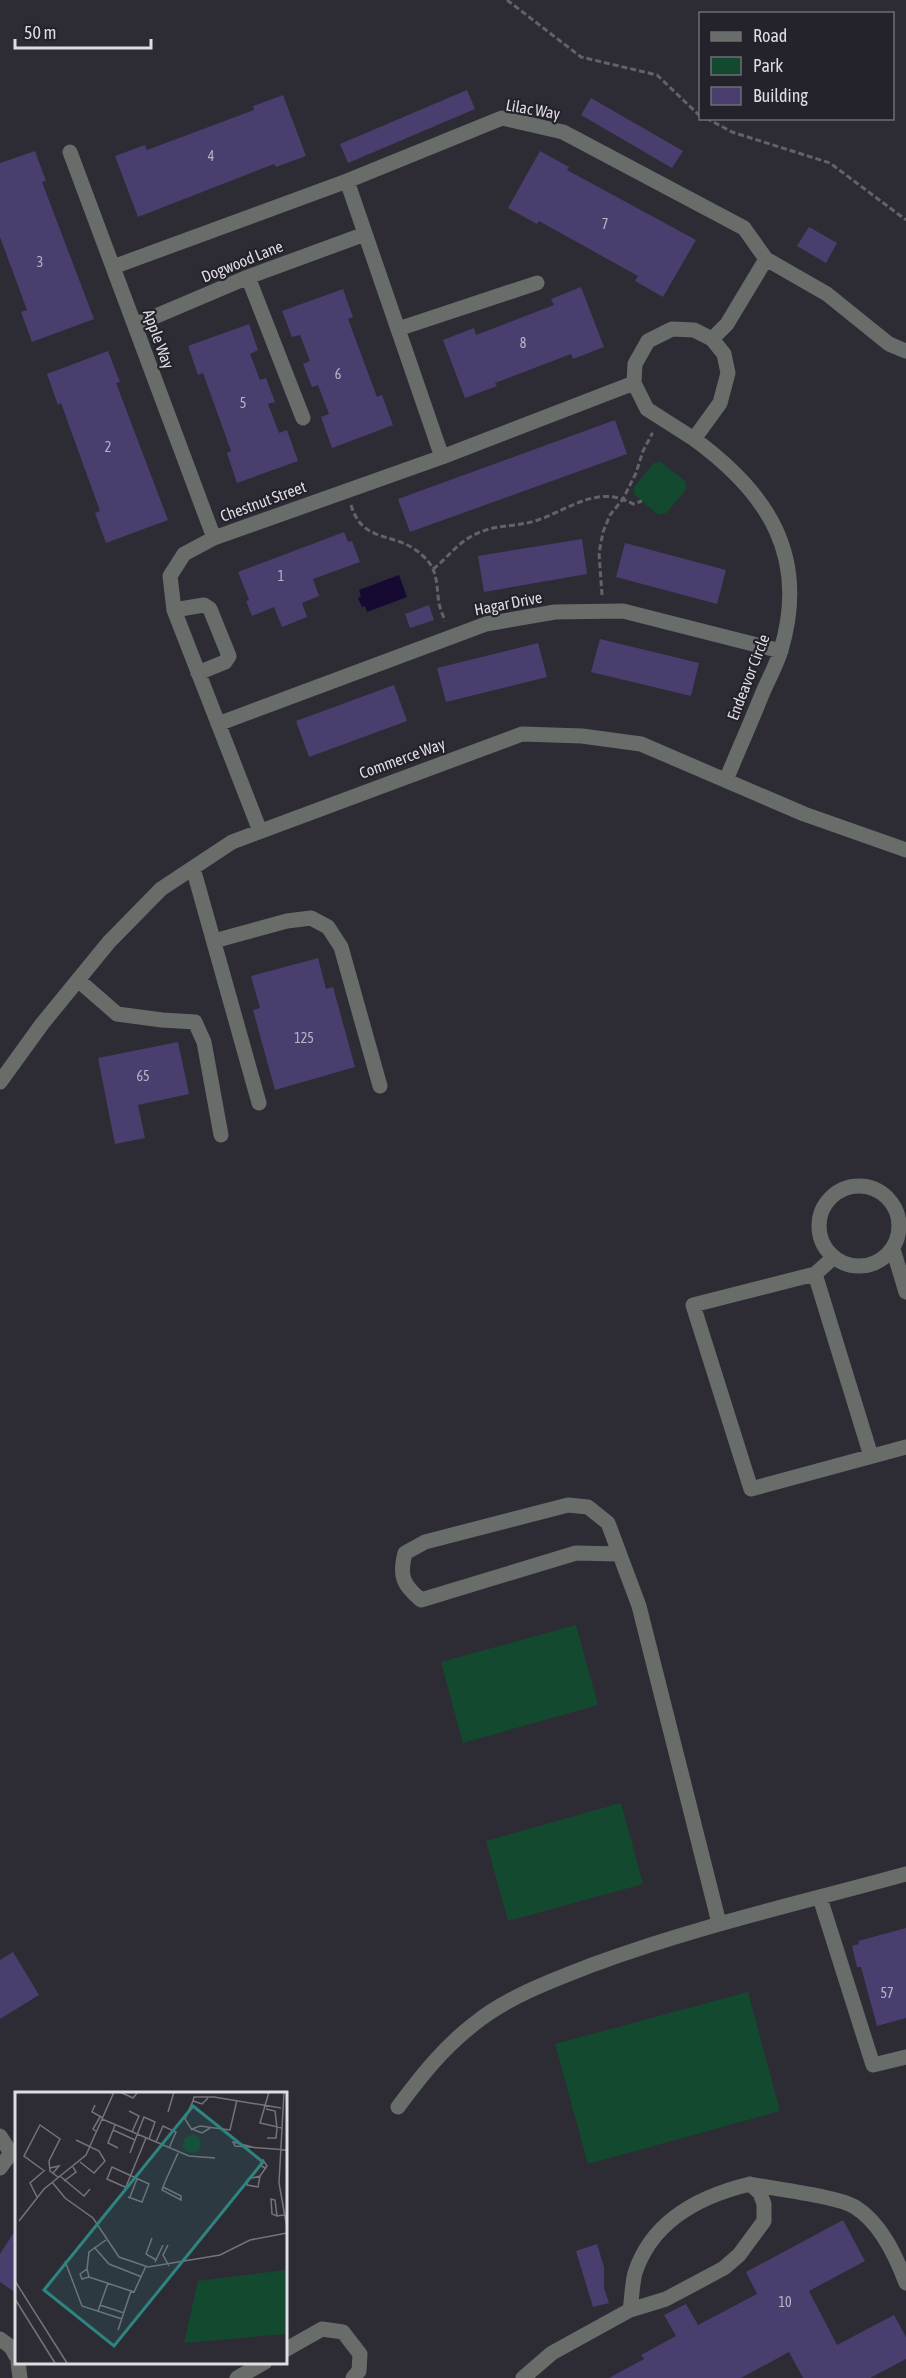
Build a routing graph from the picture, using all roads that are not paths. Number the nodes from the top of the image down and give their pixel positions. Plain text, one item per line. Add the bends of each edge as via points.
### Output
1 (70, 152) dead end
2 (347, 181) junction
3 (365, 234) junction
4 (766, 259) junction
5 (113, 267) junction
6 (248, 277) junction
7 (537, 284) dead end
8 (135, 325) junction
9 (398, 329) junction
10 (712, 339) junction
11 (906, 351) edge
12 (634, 382) junction
13 (303, 418) dead end
14 (694, 439) junction
15 (442, 457) junction
16 (214, 538) junction
17 (174, 610) junction
18 (781, 651) junction
19 (198, 673) junction
20 (218, 724) junction
21 (726, 780) junction
22 (260, 831) junction
23 (906, 850) edge
24 (193, 868) junction
25 (214, 941) junction
26 (78, 980) junction
27 (0, 1082) edge
28 (380, 1086) dead end
29 (259, 1103) dead end
30 (221, 1135) dead end
31 (893, 1249) junction
32 (834, 1257) junction
33 (815, 1274) junction
34 (906, 1292) edge
35 (906, 1447) edge
36 (872, 1456) junction
37 (620, 1554) junction
38 (906, 1874) edge
39 (813, 1900) junction
40 (719, 1923) junction
41 (906, 2057) edge
42 (398, 2107) dead end
43 (0, 2136) edge
44 (0, 2168) edge
45 (750, 2184) junction
46 (906, 2283) edge
47 (630, 2310) junction
48 (0, 2338) edge
49 (286, 2349) edge
50 (15, 2354) edge
51 (18, 2363) edge
52 (262, 2363) edge
53 (20, 2378) edge
54 (237, 2378) edge
55 (353, 2378) edge
56 (523, 2378) edge

1 - 5 street, Apple Way
2 - 3 street
2 - 4 street, Lilac Way via 502,118 563,132 744,228
2 - 5 street, Lilac Way
3 - 6 street, Dogwood Lane
3 - 9 street
4 - 10 street via 727,324
4 - 11 street, Lilac Way via 827,294 880,337
5 - 8 street, Apple Way
6 - 8 street, Dogwood Lane
6 - 13 street
7 - 9 street
8 - 16 street, Apple Way
9 - 15 street
10 - 12 street via 694,330 672,329 648,341 635,364
10 - 14 street via 723,354 728,373 720,403
12 - 14 street, Endeavor Circle via 647,409
12 - 15 street, Chestnut Street
14 - 18 street, Endeavor Circle via 748,485 769,514 783,546 790,579
15 - 16 street, Chestnut Street
16 - 17 street, Chestnut Street via 184,554 170,576
17 - 19 street, Chestnut Street
17 - 19 street via 204,605 210,609 229,656 225,662
18 - 20 street, Hagar Drive via 623,611 555,612 486,624
18 - 21 street, Endeavor Circle
19 - 20 street, Chestnut Street
20 - 22 street, Chestnut Street
21 - 22 street, Commerce Way via 641,744 582,736 522,734
21 - 23 street, Commerce Way via 804,814
22 - 24 street, Commerce Way via 232,842
24 - 25 street
24 - 26 street, Commerce Way via 162,889
25 - 28 street via 311,918 328,927 341,947
25 - 29 street
26 - 27 street, Commerce Way
26 - 30 street via 117,1014 195,1022 204,1042
31 - 32 street via 885,1258 862,1267 849,1266
31 - 32 street via 899,1236 896,1208 876,1189 848,1187 830,1199 820,1217 822,1242
31 - 34 street
32 - 33 street
33 - 36 street
33 - 36 street via 693,1305 751,1489
35 - 36 street
37 - 37 street via 608,1523 588,1507 568,1505 425,1542 405,1553 401,1569 406,1588 421,1600 576,1552
37 - 40 street via 639,1606
38 - 39 street
39 - 40 street
39 - 41 street via 873,2065
40 - 42 street via 538,1985 475,2022 430,2064
43 - 44 street via 11,2153
45 - 46 street via 855,2207 877,2227 897,2258
45 - 47 street via 703,2199 661,2229 635,2273
45 - 47 street via 760,2193 764,2221 739,2255 724,2268 666,2299
47 - 56 street via 552,2353
48 - 50 street
49 - 55 street via 322,2329 343,2332 360,2354
51 - 53 street
52 - 54 street

